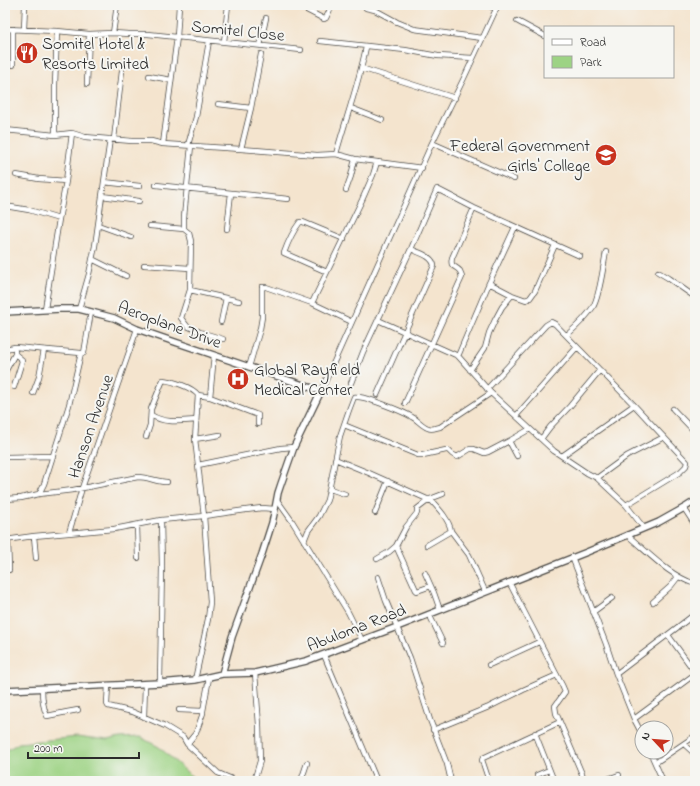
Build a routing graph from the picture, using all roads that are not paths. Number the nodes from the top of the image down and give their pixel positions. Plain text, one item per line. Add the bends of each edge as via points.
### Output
1 (25, 5) edge
2 (117, 5) edge
3 (179, 5) edge
4 (228, 5) edge
5 (332, 5) edge
6 (488, 5) edge
7 (299, 6) dead end
8 (497, 7) edge
9 (366, 8) dead end
10 (266, 18) dead end
11 (517, 21) dead end
12 (5, 28) edge
13 (13, 29) junction
14 (24, 29) junction
15 (57, 31) junction
16 (113, 33) junction
17 (88, 34) junction
18 (544, 35) edge
19 (177, 37) junction
20 (482, 38) junction
21 (209, 40) junction
22 (320, 41) dead end
23 (224, 42) junction
24 (260, 46) junction
25 (366, 47) junction
26 (301, 50) dead end
27 (261, 54) dead end
28 (473, 58) junction
29 (13, 65) dead end
30 (361, 68) junction
31 (122, 71) dead end
32 (150, 76) dead end
33 (171, 80) junction
34 (87, 84) dead end
35 (455, 98) junction
36 (218, 104) dead end
37 (251, 108) junction
38 (351, 108) junction
39 (382, 120) dead end
40 (5, 130) edge
41 (72, 134) junction
42 (55, 135) junction
43 (112, 139) junction
44 (432, 143) junction
45 (163, 144) junction
46 (189, 146) junction
47 (241, 149) junction
48 (336, 154) junction
49 (355, 160) junction
50 (377, 162) junction
51 (422, 168) junction
52 (16, 175) dead end
53 (514, 179) dead end
54 (66, 181) junction
55 (104, 182) junction
56 (140, 186) dead end
57 (156, 186) dead end
58 (186, 189) junction
59 (346, 190) dead end
60 (231, 193) junction
61 (102, 196) junction
62 (140, 200) dead end
63 (288, 200) dead end
64 (5, 206) edge
65 (474, 208) junction
66 (59, 219) junction
67 (98, 225) junction
68 (150, 226) dead end
69 (515, 227) junction
70 (184, 229) junction
71 (227, 229) dead end
72 (131, 237) dead end
73 (344, 239) junction
74 (555, 245) junction
75 (411, 249) junction
76 (606, 252) dead end
77 (580, 256) dead end
78 (92, 259) junction
79 (144, 265) dead end
80 (190, 268) junction
81 (327, 272) junction
82 (658, 272) dead end
83 (126, 276) dead end
84 (489, 283) junction
85 (190, 290) junction
86 (512, 295) junction
87 (695, 297) edge
88 (226, 298) junction
89 (239, 301) dead end
90 (312, 303) junction
91 (45, 309) junction
92 (79, 309) junction
93 (5, 312) edge
94 (91, 312) junction
95 (378, 320) junction
96 (221, 322) dead end
97 (352, 322) junction
98 (137, 329) junction
99 (405, 332) junction
100 (567, 335) junction
101 (224, 339) dead end
102 (432, 344) junction
103 (15, 347) junction
104 (577, 347) junction
105 (5, 349) edge
106 (44, 350) junction
107 (80, 353) junction
108 (15, 354) junction
109 (214, 355) junction
110 (458, 356) junction
111 (249, 367) junction
112 (470, 370) junction
113 (600, 370) junction
114 (5, 372) edge
115 (352, 383) dead end
116 (14, 387) dead end
117 (487, 389) junction
118 (321, 391) junction
119 (34, 393) dead end
120 (491, 393) junction
121 (198, 395) junction
122 (377, 395) dead end
123 (210, 397) junction
124 (405, 403) dead end
125 (634, 405) junction
126 (673, 409) dead end
127 (151, 415) junction
128 (516, 416) junction
129 (196, 420) junction
130 (258, 424) dead end
131 (344, 425) junction
132 (530, 429) junction
133 (695, 432) edge
134 (220, 435) dead end
135 (146, 437) dead end
136 (664, 437) junction
137 (195, 439) junction
138 (541, 439) junction
139 (509, 441) junction
140 (294, 447) junction
141 (53, 456) junction
142 (517, 456) dead end
143 (562, 456) junction
144 (5, 457) edge
145 (335, 459) junction
146 (198, 465) junction
147 (597, 478) junction
148 (388, 481) junction
149 (167, 482) dead end
150 (82, 488) junction
151 (330, 489) junction
152 (39, 494) junction
153 (345, 494) dead end
154 (443, 494) dead end
155 (5, 499) edge
156 (430, 499) junction
157 (277, 500) junction
158 (695, 501) edge
159 (626, 505) junction
160 (684, 508) junction
161 (275, 509) junction
162 (375, 513) dead end
163 (204, 516) junction
164 (162, 520) junction
165 (137, 525) junction
166 (695, 525) edge
167 (644, 528) junction
168 (297, 530) junction
169 (308, 531) junction
170 (451, 531) junction
171 (69, 533) junction
172 (627, 535) junction
173 (34, 536) junction
174 (6, 540) edge
175 (304, 541) junction
176 (427, 545) dead end
177 (396, 546) junction
178 (572, 557) junction
179 (36, 558) dead end
180 (138, 558) dead end
181 (377, 559) dead end
182 (9, 570) dead end
183 (425, 573) dead end
184 (378, 576) dead end
185 (678, 577) junction
186 (509, 582) junction
187 (695, 584) edge
188 (431, 586) junction
189 (485, 591) junction
190 (612, 598) dead end
191 (653, 602) dead end
192 (440, 610) junction
193 (594, 612) junction
194 (430, 614) junction
195 (695, 614) edge
196 (396, 627) junction
197 (668, 635) junction
198 (362, 640) junction
199 (540, 642) junction
200 (443, 643) dead end
201 (324, 655) junction
202 (489, 665) dead end
203 (255, 673) junction
204 (695, 673) edge
205 (222, 674) junction
206 (616, 674) junction
207 (557, 675) junction
208 (209, 678) junction
209 (195, 680) junction
210 (160, 683) junction
211 (144, 684) junction
212 (108, 685) junction
213 (42, 688) junction
214 (5, 690) edge
215 (78, 710) dead end
216 (179, 710) dead end
217 (203, 711) junction
218 (144, 717) junction
219 (634, 719) joint
220 (560, 722) junction
221 (433, 730) junction
222 (535, 733) junction
223 (695, 736) edge
224 (187, 744) junction
225 (684, 744) junction
226 (695, 754) edge
227 (654, 760) edge
228 (306, 763) dead end
229 (655, 763) junction
230 (549, 770) junction
231 (537, 775) dead end
232 (619, 775) dead end
233 (232, 779) dead end
234 (254, 781) edge
235 (301, 781) edge
236 (377, 781) edge
237 (451, 781) edge
238 (489, 781) edge
239 (554, 781) edge
240 (585, 781) edge
241 (602, 781) edge
242 (663, 781) edge

1 - 14 street
2 - 16 street
3 - 19 street
4 - 23 street
5 - 7 street via 324,19
6 - 8 street
8 - 20 street
9 - 20 street via 414,28
10 - 24 street
11 - 18 street
12 - 13 street, Somitel Close
13 - 14 street, Somitel Close
13 - 29 street
14 - 15 street, Somitel Close
15 - 17 street, Somitel Close
15 - 42 street
16 - 17 street, Somitel Close
16 - 19 street, Somitel Close
17 - 34 street
19 - 21 street, Somitel Close
19 - 33 street
20 - 28 street
21 - 23 street, Somitel Close
21 - 46 street
22 - 25 street
23 - 24 street, Somitel Close
24 - 26 street, Somitel Close
25 - 28 street
25 - 30 street
27 - 37 street
28 - 35 street
30 - 35 street
30 - 38 street
31 - 43 street
32 - 33 street
33 - 45 street
35 - 44 street
36 - 37 street
37 - 47 street
38 - 39 street
38 - 48 street
40 - 42 street
41 - 42 street
41 - 43 street via 85,138
41 - 54 street
43 - 45 street
43 - 55 street
44 - 51 street
44 - 53 street
45 - 46 street
46 - 47 street
46 - 58 street
47 - 48 street
48 - 49 street
49 - 50 street
49 - 59 street
50 - 51 street
50 - 73 street
51 - 97 street
52 - 54 street
54 - 66 street
55 - 56 street
55 - 61 street
57 - 58 street
58 - 60 street
58 - 70 street
60 - 63 street
60 - 71 street
61 - 62 street
61 - 67 street
64 - 66 street
65 - 69 street
65 - 75 street via 437,189
65 - 102 street via 451,263 462,277
66 - 91 street
67 - 72 street
67 - 78 street
68 - 70 street
69 - 74 street
69 - 84 street
70 - 80 street via 189,233 191,241
73 - 81 street
73 - 81 street via 303,222 298,224 290,239 284,253
74 - 77 street
74 - 86 street via 530,298 526,300
75 - 95 street
75 - 99 street via 430,258 434,266
76 - 100 street via 598,295 593,307
78 - 83 street
78 - 92 street
79 - 80 street
80 - 85 street
81 - 90 street
82 - 87 street
84 - 86 street
84 - 110 street
85 - 88 street
85 - 101 street via 182,318 184,323 200,332
86 - 112 street via 502,307 489,333 485,348
88 - 89 street
88 - 96 street
90 - 97 street
90 - 111 street via 262,287 262,317
91 - 92 street, Aeroplane Drive
91 - 93 street, Aeroplane Drive
92 - 94 street, Aeroplane Drive
94 - 98 street, Aeroplane Drive via 114,318
94 - 107 street via 84,353
95 - 99 street
95 - 115 street
97 - 118 street
98 - 109 street, Aeroplane Drive
98 - 150 street, Hanson Avenue
99 - 102 street
99 - 122 street
100 - 104 street
100 - 117 street via 551,322 546,325
102 - 110 street
102 - 124 street
103 - 105 street
103 - 106 street
103 - 108 street
104 - 113 street
104 - 128 street
106 - 107 street
106 - 119 street
107 - 141 street via 69,405
108 - 114 street
108 - 116 street via 22,361
109 - 111 street, Aeroplane Drive
109 - 123 street
110 - 112 street
111 - 118 street, Aeroplane Drive
112 - 117 street
113 - 125 street
113 - 138 street
117 - 120 street
118 - 140 street
120 - 128 street
120 - 131 street via 433,429 412,416 354,396
121 - 123 street
121 - 127 street via 188,388 163,380
121 - 129 street
123 - 130 street via 258,416
125 - 136 street
125 - 143 street
126 - 133 street
127 - 129 street via 168,421
127 - 135 street
128 - 132 street
129 - 137 street
131 - 139 street via 418,455 446,450 457,456 470,449 484,453
131 - 145 street
132 - 138 street
132 - 139 street
134 - 137 street
136 - 147 street via 627,456
136 - 159 street via 684,458 686,466
137 - 146 street
138 - 143 street
139 - 142 street
140 - 146 street
140 - 157 street
141 - 144 street
141 - 152 street
143 - 147 street
145 - 148 street
145 - 151 street
146 - 163 street
147 - 159 street
148 - 156 street
148 - 162 street
149 - 150 street via 138,478
150 - 152 street
150 - 171 street, Hanson Avenue
151 - 153 street
151 - 169 street via 323,508
152 - 155 street
154 - 156 street
156 - 170 street via 443,515
156 - 177 street via 417,509
157 - 161 street
157 - 168 street
158 - 160 street, Abuloma Road
159 - 167 street
160 - 166 street
160 - 167 street, Abuloma Road
161 - 163 street via 262,508
161 - 205 street
163 - 164 street
163 - 209 street via 210,602
164 - 165 street
164 - 210 street
165 - 171 street
165 - 180 street
167 - 172 street, Abuloma Road
168 - 169 street
168 - 175 street
169 - 175 street
170 - 176 street
170 - 189 street via 469,555
171 - 173 street
172 - 178 street, Abuloma Road
172 - 185 street
173 - 174 street
173 - 179 street
174 - 182 street
175 - 198 street via 348,612
177 - 181 street
177 - 188 street via 416,590
178 - 186 street, Abuloma Road
178 - 193 street
183 - 188 street
184 - 196 street
185 - 187 street
185 - 191 street via 672,586
186 - 189 street, Abuloma Road
186 - 199 street
188 - 192 street
189 - 192 street, Abuloma Road
190 - 193 street
192 - 194 street, Abuloma Road
193 - 206 street
194 - 196 street, Abuloma Road
194 - 200 street
195 - 197 street
196 - 198 street, Abuloma Road
196 - 221 street via 410,658
197 - 204 street
197 - 206 street
198 - 201 street, Abuloma Road
199 - 202 street
199 - 207 street
201 - 203 street, Abuloma Road
201 - 236 street
203 - 205 street, Abuloma Road
203 - 234 street via 260,754
204 - 219 street
205 - 208 street, Abuloma Road
206 - 219 street
207 - 220 street via 565,692 555,706
207 - 221 street
208 - 209 street, Abuloma Road
208 - 217 street
209 - 210 street, Abuloma Road
210 - 211 street, Abuloma Road
211 - 212 street, Abuloma Road
211 - 218 street
212 - 213 street, Abuloma Road
212 - 218 street via 108,706
213 - 214 street, Abuloma Road
213 - 215 street via 47,716
216 - 217 street
217 - 224 street via 196,733
218 - 224 street via 183,737
220 - 222 street
220 - 240 street
221 - 237 street
222 - 230 street
222 - 238 street via 483,758
223 - 225 street
224 - 233 street via 218,773
225 - 226 street
225 - 229 street
227 - 229 street
228 - 235 street
229 - 242 street
230 - 231 street
230 - 239 street
232 - 241 street

